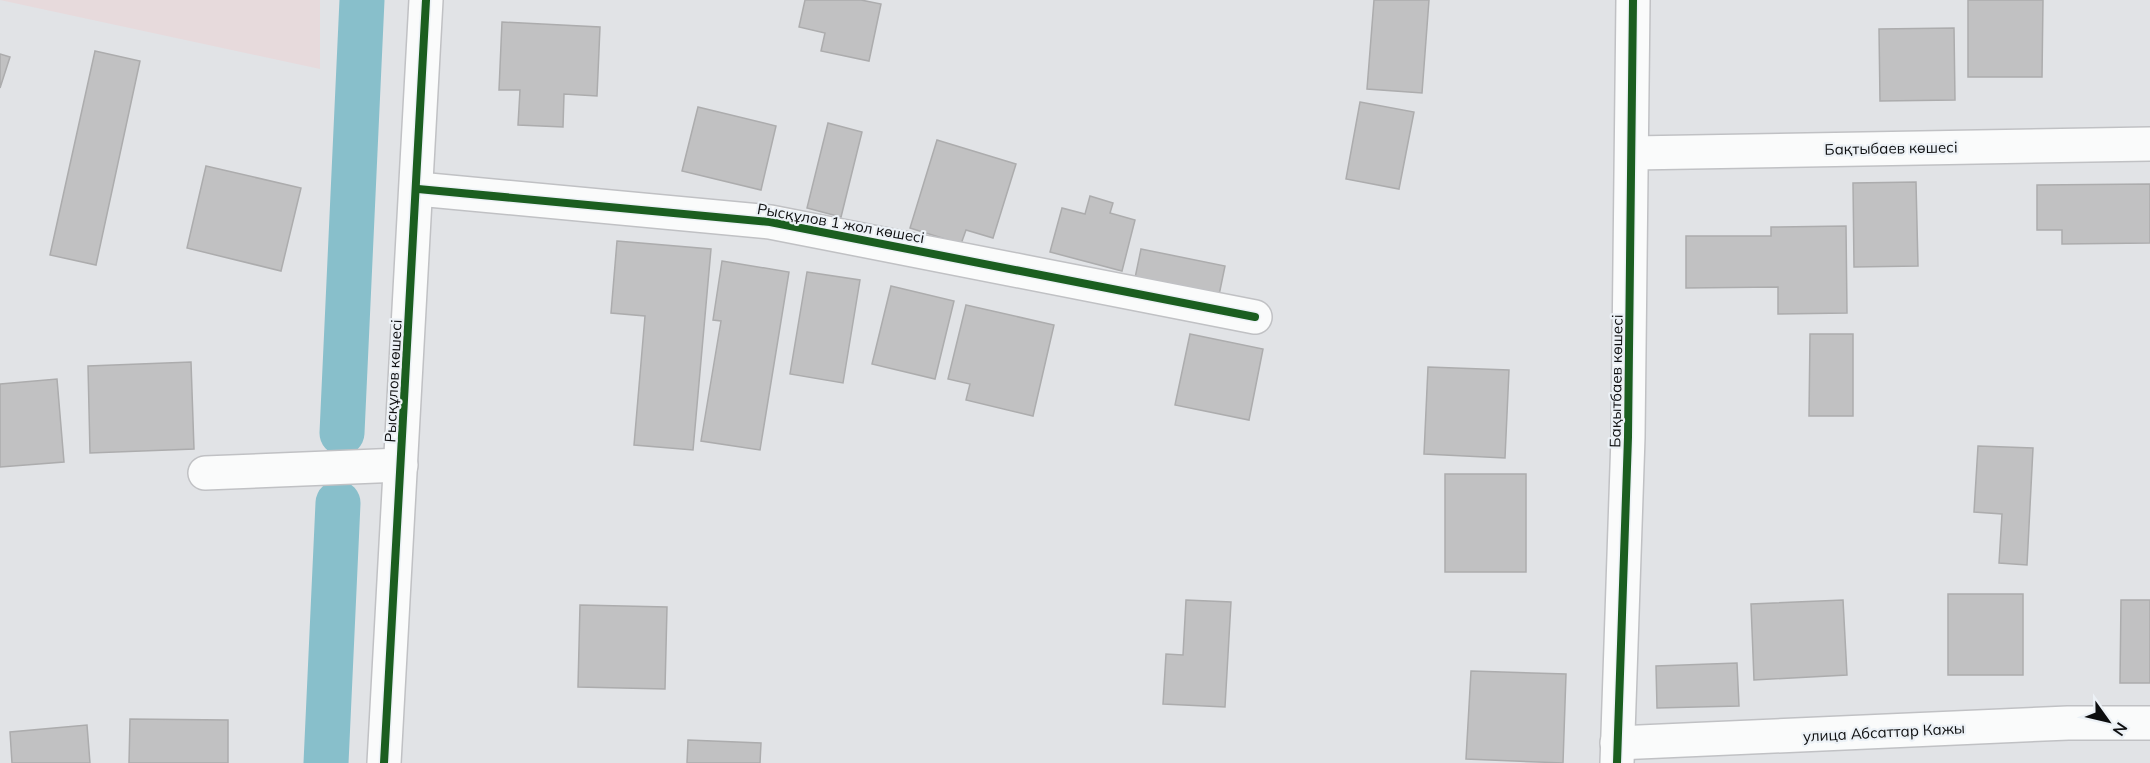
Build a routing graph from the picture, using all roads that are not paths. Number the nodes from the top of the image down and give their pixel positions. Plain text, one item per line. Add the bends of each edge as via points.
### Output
1 (426, 0) edge
2 (1633, 0) edge
3 (2150, 144) edge
4 (1633, 153) junction
5 (418, 189) junction
6 (1255, 317) dead end
7 (402, 465) junction
8 (205, 473) dead end
9 (2150, 723) edge
10 (1617, 753) edge
11 (384, 763) edge

1 - 5 street, Рысқұлов көшесі
2 - 4 street, Бақытбаев көшесі
3 - 4 street, Бақтыбаев көшесі
4 - 10 street, Бақытбаев көшесі
5 - 6 street, Рысқұлов 1 жол көшесі via 770,222
5 - 7 street, Рысқұлов көшесі
7 - 8 street
7 - 11 street, Рысқұлов көшесі
9 - 10 street, улица Абсаттар Кажы via 2068,723

